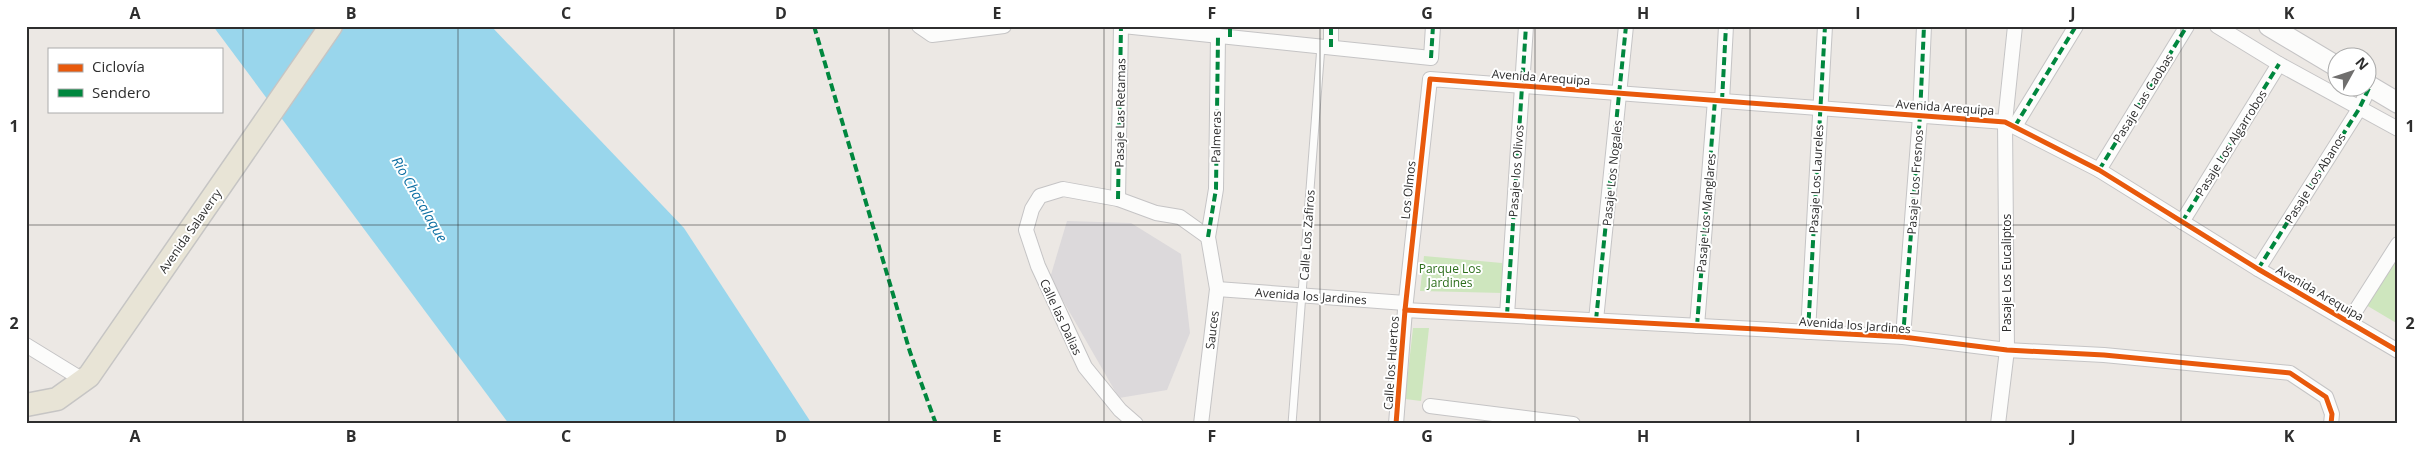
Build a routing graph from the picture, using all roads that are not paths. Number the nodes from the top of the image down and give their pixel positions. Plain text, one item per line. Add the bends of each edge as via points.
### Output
1 (331, 26) edge
2 (919, 26) edge
3 (1004, 26) edge
4 (1122, 26) edge
5 (1331, 26) edge
6 (1433, 26) edge
7 (1526, 26) edge
8 (1626, 26) edge
9 (1726, 26) edge
10 (1825, 26) edge
11 (1924, 26) edge
12 (2015, 26) edge
13 (2076, 26) edge
14 (2187, 26) edge
15 (2217, 26) edge
16 (2269, 26) edge
17 (1133, 27) edge
18 (1226, 33) edge
19 (1326, 47) junction
20 (2326, 60) edge
21 (2280, 64) junction
22 (1430, 79) joint
23 (1521, 86) junction
24 (2376, 90) edge
25 (1620, 93) junction
26 (2363, 98) edge
27 (1718, 101) junction
28 (2398, 105) edge
29 (1820, 108) junction
30 (2359, 109) junction
31 (1920, 116) junction
32 (2010, 124) junction
33 (2393, 126) edge
34 (2099, 170) junction
35 (1118, 199) junction
36 (2182, 222) junction
37 (1208, 237) junction
38 (2398, 244) edge
39 (2258, 269) junction
40 (1217, 289) junction
41 (1302, 296) junction
42 (1405, 306) junction
43 (1506, 315) junction
44 (1596, 320) junction
45 (2349, 322) junction
46 (1697, 326) junction
47 (1808, 332) junction
48 (1903, 337) junction
49 (26, 344) edge
50 (2007, 350) junction
51 (2398, 351) edge
52 (83, 380) junction
53 (26, 405) edge
54 (1430, 406) dead end
55 (1136, 424) edge
56 (1201, 424) edge
57 (1292, 424) edge
58 (1396, 424) edge
59 (1573, 424) edge
60 (1998, 424) edge
61 (2331, 424) edge

1 - 52 main road, Avenida Salaverry via 89,376
2 - 3 street via 932,34
4 - 17 street
4 - 35 street, Pasaje Las Retamas
5 - 19 street
6 - 19 street via 1431,58
7 - 23 street, Pasaje los Olivos
8 - 25 street, Pasaje Los Nogales
9 - 27 street, Pasaje Los Manglares
10 - 29 street, Pasaje Los Laureles
11 - 31 street, Pasaje Los Fresnos
12 - 32 street
13 - 32 street
14 - 34 street, Pasaje Las Caobas
15 - 21 street
16 - 20 street
17 - 18 street
18 - 19 street
18 - 37 street, Palmeras via 1216,188
19 - 41 lane, Calle Los Zafiros
21 - 30 street
21 - 36 street, Pasaje Los Algarrobos
22 - 23 street, Avenida Arequipa
22 - 42 street, Los Olmos
23 - 25 street, Avenida Arequipa
23 - 43 street, Pasaje los Olivos
24 - 28 street
25 - 27 street, Avenida Arequipa
25 - 44 street, Pasaje Los Nogales
26 - 30 street, Pasaje Los Abanos
27 - 29 street, Avenida Arequipa
27 - 46 street, Pasaje Los Manglares
28 - 33 street
29 - 31 street, Avenida Arequipa
29 - 47 street, Pasaje Los Laureles
30 - 33 street
30 - 39 street, Pasaje Los Abanos
31 - 32 street, Avenida Arequipa
31 - 48 street, Pasaje Los Fresnos
32 - 34 street, Avenida Arequipa
32 - 50 street, Pasaje Los Eucaliptos
34 - 36 street, Avenida Arequipa
35 - 37 street via 1180,218
35 - 55 street, Calle las Dalias via 1063,189 1040,196 1026,230 1038,266 1085,368
36 - 39 street, Avenida Arequipa
37 - 40 street, Sauces
38 - 45 street
39 - 45 street, Avenida Arequipa
40 - 41 street, Avenida los Jardines
40 - 56 street, Sauces
41 - 42 street, Avenida los Jardines
41 - 57 lane, Calle Los Zafiros
42 - 43 street, Avenida los Jardines
42 - 58 street, Calle los Huertos
43 - 44 street, Avenida los Jardines
44 - 46 street, Avenida los Jardines
45 - 51 street, Avenida Arequipa
46 - 47 street, Avenida los Jardines
47 - 48 street, Avenida los Jardines
48 - 50 street, Avenida los Jardines
49 - 52 street
50 - 60 street, Pasaje Los Eucaliptos
50 - 61 street, Avenida los Jardines via 2104,355 2290,373 2326,397 2332,414
52 - 53 main road, Avenida Salaverry via 57,399
54 - 59 street

